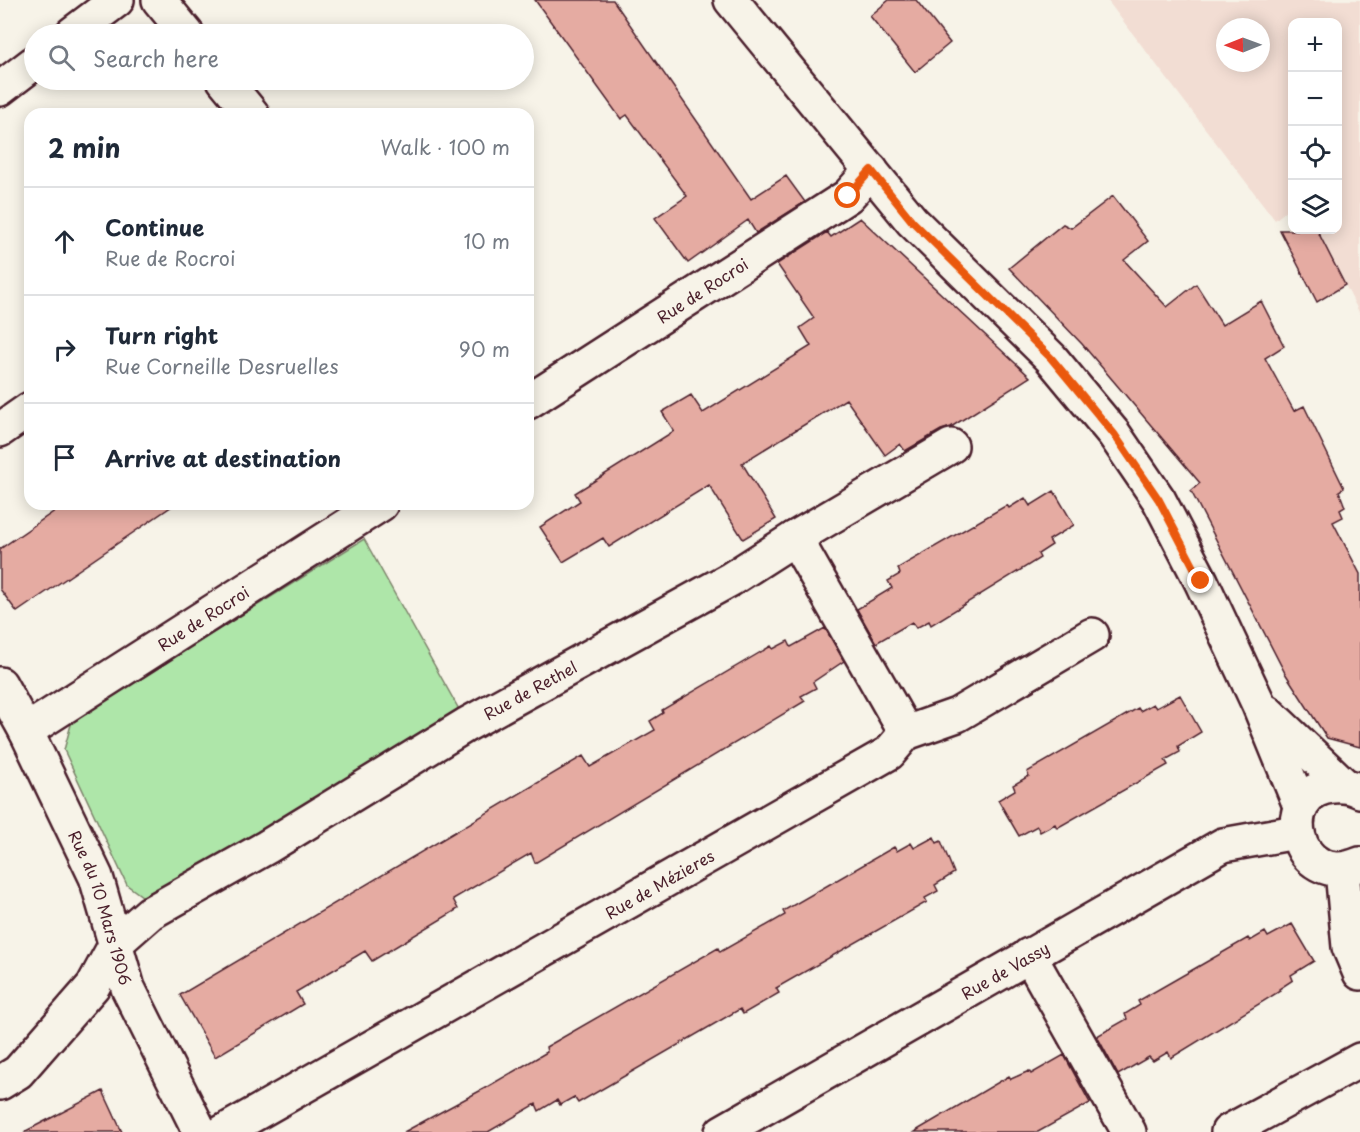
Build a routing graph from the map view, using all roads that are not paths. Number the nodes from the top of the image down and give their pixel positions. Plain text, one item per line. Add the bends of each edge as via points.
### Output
1 (117, 0) edge
2 (159, 0) edge
3 (730, 0) edge
4 (85, 24) edge
5 (179, 24) edge
6 (24, 71) edge
7 (0, 89) edge
8 (232, 90) edge
9 (247, 108) edge
10 (871, 170) junction
11 (534, 398) edge
12 (24, 413) edge
13 (0, 430) edge
14 (951, 446) dead end
15 (372, 510) edge
16 (795, 538) junction
17 (1092, 635) dead end
18 (0, 684) edge
19 (1259, 705) junction
20 (26, 731) junction
21 (906, 733) junction
22 (1352, 788) edge
23 (1299, 820) junction
24 (1351, 867) edge
25 (117, 942) junction
26 (1029, 955) junction
27 (1360, 973) edge
28 (1360, 1060) edge
29 (0, 1083) edge
30 (200, 1132) edge
31 (223, 1132) edge
32 (722, 1132) edge
33 (1129, 1132) edge
34 (1228, 1132) edge

1 - 4 street
2 - 5 street
3 - 10 street
6 - 7 street
8 - 9 street
10 - 11 street, Rue de Rocroi via 848,196
10 - 19 street via 912,221 1051,358 1114,434 1159,500
12 - 13 street
14 - 16 street, Rue de Rethel
15 - 20 street, Rue de Rocroi
16 - 21 street
16 - 25 street, Rue de Rethel via 731,579 466,725 267,847 150,913
17 - 21 street, Rue de Mézieres via 957,715
18 - 20 street, Rue du 10 Mars 1906
19 - 22 street
19 - 23 street
20 - 25 street, Rue du 10 Mars 1906 via 96,877
21 - 31 street, Rue de Mézieres via 889,753
22 - 23 street via 1327,786 1312,794
23 - 24 street via 1304,852 1321,866
23 - 26 street, Rue de Vassy via 1223,845
24 - 27 street via 1349,947
25 - 29 street via 93,986 18,1072
25 - 30 street, Rue du 10 Mars 1906 via 129,988
26 - 32 street, Rue de Vassy
26 - 33 street
28 - 34 street

